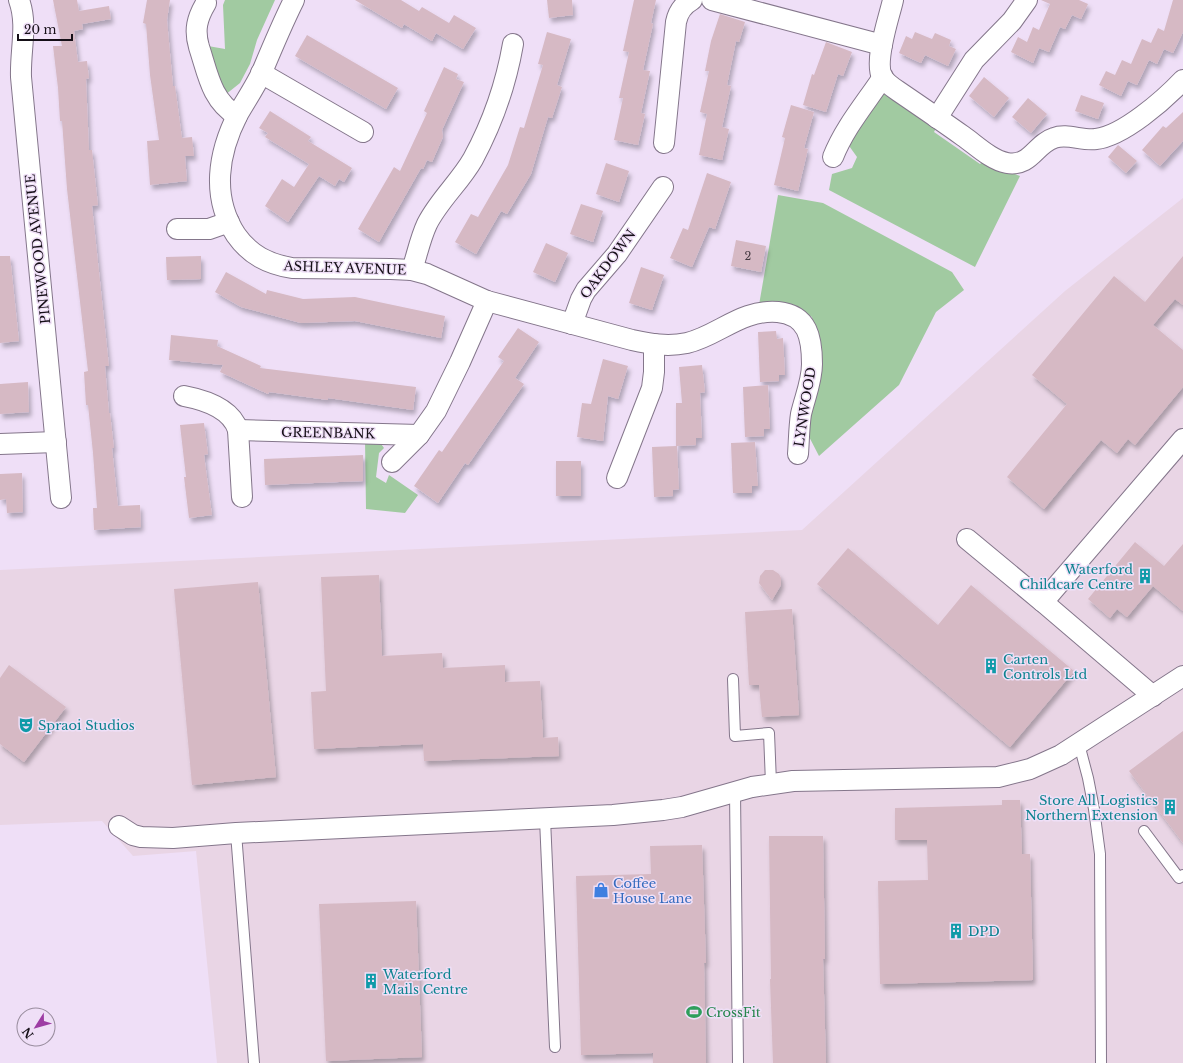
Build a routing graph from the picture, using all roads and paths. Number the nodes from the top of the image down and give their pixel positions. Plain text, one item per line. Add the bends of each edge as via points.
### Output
1 (19, 0) edge
2 (294, 0) edge
3 (692, 0) edge
4 (712, 0) edge
5 (893, 0) edge
6 (1027, 0) edge
7 (206, 3) dead end
8 (513, 44) dead end
9 (882, 45) junction
10 (261, 73) junction
11 (883, 78) junction
12 (1183, 80) edge
13 (237, 116) junction
14 (937, 118) junction
15 (363, 132) dead end
16 (664, 143) dead end
17 (833, 157) dead end
18 (662, 187) dead end
19 (229, 222) junction
20 (177, 229) dead end
21 (412, 270) junction
22 (487, 301) junction
23 (749, 316) joint
24 (572, 324) junction
25 (654, 344) junction
26 (184, 396) dead end
27 (238, 430) junction
28 (419, 435) junction
29 (1183, 438) edge
30 (56, 442) junction
31 (0, 444) edge
32 (798, 454) dead end
33 (392, 462) dead end
34 (617, 478) dead end
35 (242, 497) dead end
36 (61, 498) dead end
37 (967, 539) dead end
38 (1043, 602) junction
39 (1183, 676) edge
40 (733, 679) dead end
41 (1152, 696) junction
42 (1079, 744) junction
43 (771, 783) junction
44 (734, 792) junction
45 (545, 819) junction
46 (119, 826) dead end
47 (1144, 831) dead end
48 (236, 833) junction
49 (1183, 875) edge
50 (554, 1047) dead end
51 (254, 1063) edge
52 (738, 1063) edge
53 (1101, 1063) edge

1 - 30 street, PINEWOOD AVENUE via 24,17 21,76
2 - 10 street, ASHLEY AVENUE
3 - 16 street via 682,8 676,22
4 - 9 street
5 - 9 street
6 - 14 street via 1012,21 974,60
7 - 13 street via 196,25 199,47 216,95 226,108
8 - 21 street via 499,100 481,143 467,168 428,223
9 - 11 street via 880,65
10 - 13 street, ASHLEY AVENUE
10 - 15 street
11 - 14 street
11 - 17 street via 850,123
12 - 14 street via 1153,107 1117,133 1094,139 1053,138 1028,159 1020,162 996,159
13 - 19 street, ASHLEY AVENUE via 224,151 220,175 220,196
18 - 24 street, OAKDOWN via 617,254 586,290
19 - 20 street via 210,229
19 - 21 street, ASHLEY AVENUE via 248,249 268,262 280,266
21 - 22 street, ASHLEY AVENUE via 427,274
22 - 24 street, ASHLEY AVENUE
22 - 28 street via 440,403
23 - 25 street, ASHLEY AVENUE via 694,341 675,345
23 - 32 street, LYNWOOD via 767,312 785,313 797,318 806,329 811,347 811,372 802,413
24 - 25 street, ASHLEY AVENUE
25 - 34 street via 652,388
26 - 27 street via 216,406 233,420
27 - 28 street, GREENBANK
27 - 35 street
28 - 33 street
29 - 38 street
30 - 31 street
30 - 36 street, PINEWOOD AVENUE
37 - 38 street
38 - 41 street
39 - 41 street
40 - 43 lane via 736,736 769,733
41 - 42 street
42 - 43 street via 1030,769 998,777 814,779
42 - 53 lane via 1094,809 1100,854
43 - 44 street
44 - 45 street via 663,810
44 - 52 lane
45 - 48 street
45 - 50 lane
46 - 48 street via 133,835 149,838
47 - 49 lane via 1179,878
48 - 51 lane

